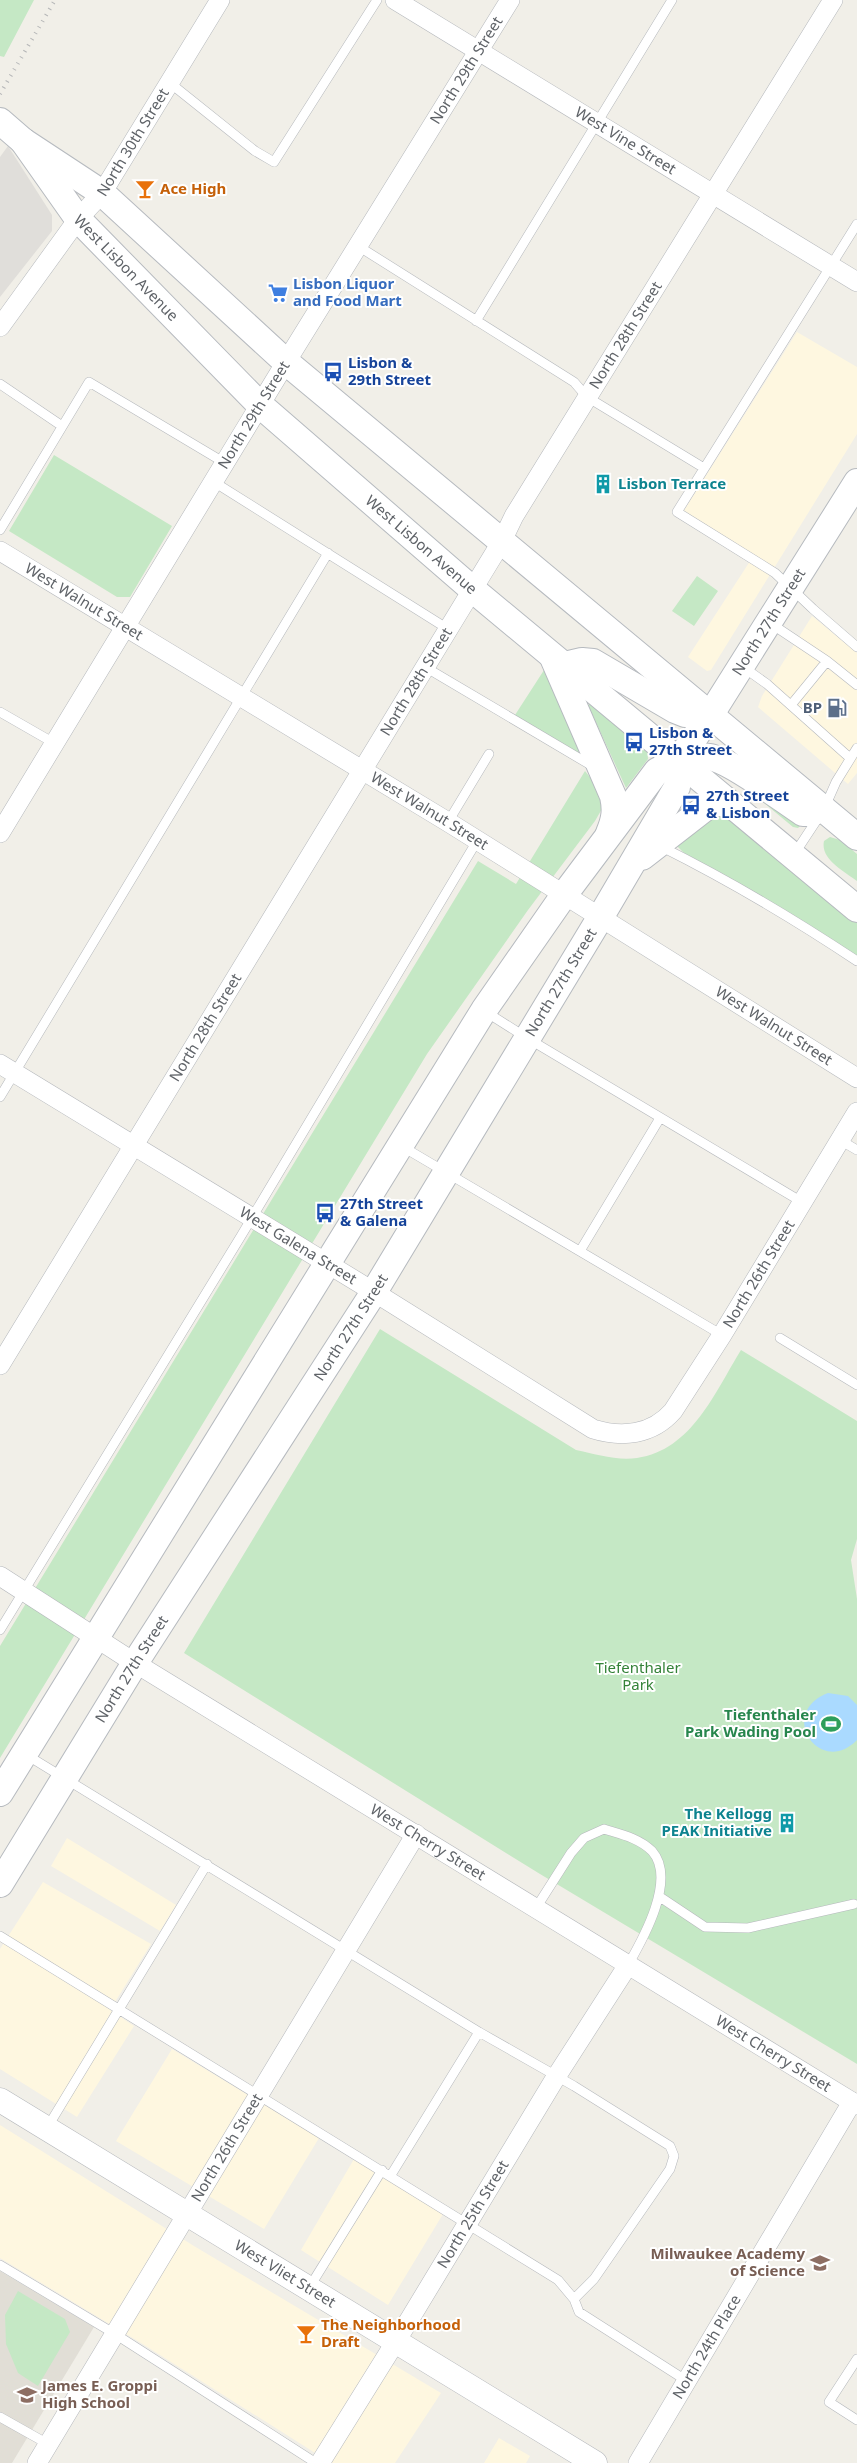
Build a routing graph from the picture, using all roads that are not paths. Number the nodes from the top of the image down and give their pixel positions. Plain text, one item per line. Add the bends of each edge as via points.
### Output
1 (220, 0) edge
2 (377, 0) edge
3 (395, 0) edge
4 (510, 0) edge
5 (672, 0) edge
6 (833, 0) edge
7 (478, 52) junction
8 (170, 83) junction
9 (0, 121) edge
10 (596, 123) junction
11 (23, 141) junction
12 (102, 193) junction
13 (713, 195) junction
14 (78, 220) junction
15 (857, 224) edge
16 (358, 246) junction
17 (831, 266) junction
18 (857, 282) edge
19 (476, 321) junction
20 (0, 328) edge
21 (286, 362) junction
22 (0, 384) edge
23 (587, 397) junction
24 (260, 405) junction
25 (62, 426) junction
26 (225, 463) junction
27 (704, 468) junction
28 (214, 482) junction
29 (857, 482) edge
30 (0, 530) edge
31 (502, 540) junction
32 (0, 551) edge
33 (328, 553) junction
34 (791, 588) junction
35 (472, 589) junction
36 (770, 622) junction
37 (125, 627) junction
38 (448, 629) junction
39 (857, 647) edge
40 (558, 660) junction
41 (826, 661) junction
42 (425, 667) junction
43 (742, 667) junction
44 (857, 685) edge
45 (243, 697) junction
46 (791, 705) junction
47 (0, 712) edge
48 (711, 714) junction
49 (54, 743) junction
50 (857, 748) edge
51 (489, 754) dead end
52 (850, 758) junction
53 (678, 761) junction
54 (362, 771) junction
55 (603, 772) junction
56 (732, 805) junction
57 (823, 808) junction
58 (448, 822) junction
59 (0, 833) edge
60 (857, 837) edge
61 (477, 840) junction
62 (605, 842) junction
63 (658, 845) junction
64 (793, 856) junction
65 (631, 865) junction
66 (564, 895) junction
67 (857, 909) edge
68 (600, 918) junction
69 (857, 961) edge
70 (484, 1010) junction
71 (527, 1038) junction
72 (7, 1068) edge
73 (857, 1078) edge
74 (0, 1097) edge
75 (857, 1112) edge
76 (660, 1118) junction
77 (840, 1140) junction
78 (134, 1145) junction
79 (400, 1146) junction
80 (857, 1150) edge
81 (446, 1172) junction
82 (802, 1202) junction
83 (252, 1218) junction
84 (580, 1250) junction
85 (327, 1264) junction
86 (374, 1292) junction
87 (722, 1335) junction
88 (780, 1338) dead end
89 (0, 1365) edge
90 (857, 1385) edge
91 (652, 1428) joint
92 (0, 1576) edge
93 (24, 1591) junction
94 (0, 1630) edge
95 (96, 1636) junction
96 (135, 1663) junction
97 (24, 1753) junction
98 (65, 1777) junction
99 (0, 1793) edge
100 (416, 1834) junction
101 (207, 1864) junction
102 (0, 1884) edge
103 (660, 1897) junction
104 (854, 1904) dead end
105 (536, 1908) junction
106 (0, 1936) edge
107 (347, 1950) junction
108 (628, 1965) junction
109 (118, 2009) junction
110 (479, 2032) junction
111 (556, 2077) junction
112 (260, 2096) junction
113 (0, 2100) edge
114 (854, 2104) edge
115 (47, 2128) junction
116 (382, 2170) junction
117 (391, 2175) junction
118 (187, 2215) junction
119 (468, 2222) junction
120 (0, 2265) edge
121 (309, 2288) junction
122 (574, 2299) junction
123 (115, 2334) junction
124 (396, 2342) junction
125 (857, 2359) edge
126 (687, 2380) junction
127 (0, 2417) edge
128 (857, 2420) edge
129 (48, 2444) junction
130 (37, 2463) edge
131 (316, 2463) edge
132 (320, 2463) edge
133 (595, 2463) edge
134 (638, 2463) edge

1 - 8 street, North 30th Street
2 - 8 lane via 274,162 255,151
3 - 7 street, West Vine Street
4 - 7 street, North 29th Street
5 - 10 lane
6 - 13 street, North 28th Street
7 - 10 street, West Vine Street
7 - 16 street, North 29th Street
8 - 12 street, North 30th Street
9 - 11 main road, West Lisbon Avenue
10 - 13 street, West Vine Street
10 - 19 lane
11 - 12 main road, West Lisbon Avenue
11 - 14 main road, West Lisbon Avenue
12 - 14 street, North 30th Street
12 - 21 main road, West Lisbon Avenue
13 - 17 street, West Vine Street
13 - 23 street, North 28th Street
14 - 20 street, North 30th Street
14 - 24 main road, West Lisbon Avenue
15 - 17 lane
16 - 19 lane
16 - 21 street, North 29th Street
17 - 18 street, West Vine Street
17 - 27 lane
19 - 23 lane via 574,382
21 - 24 street, North 29th Street
21 - 31 main road, West Lisbon Avenue
22 - 25 lane
23 - 27 lane
23 - 31 street, North 28th Street
24 - 26 street, North 29th Street
24 - 35 main road, West Lisbon Avenue
25 - 26 lane via 89,382
25 - 30 lane
26 - 28 street, North 29th Street
27 - 34 lane via 677,512 775,573
28 - 33 lane
28 - 37 street, North 29th Street
29 - 34 main road, North 27th Street
31 - 35 street, North 28th Street
31 - 48 main road, West Lisbon Avenue
32 - 37 street, West Walnut Street
33 - 38 lane
33 - 45 lane
34 - 36 main road, North 27th Street
34 - 39 lane
35 - 38 street, North 28th Street
35 - 40 main road, West Lisbon Avenue
36 - 41 lane
36 - 43 main road, North 27th Street
37 - 45 street, West Walnut Street
37 - 49 street, North 29th Street
38 - 42 street, North 28th Street
40 - 48 main road via 593,662 674,710 685,714
40 - 53 main road, West Lisbon Avenue
40 - 55 main road
41 - 44 lane
41 - 46 lane
42 - 54 street, North 28th Street
42 - 55 lane
43 - 46 lane
43 - 48 main road, North 27th Street
45 - 54 street, West Walnut Street
45 - 72 lane
46 - 52 lane
47 - 49 lane
48 - 53 main road, North 27th Street
48 - 57 main road, West Lisbon Avenue
49 - 59 street, North 29th Street
50 - 52 lane
51 - 58 lane
52 - 57 lane
53 - 56 main road, West Lisbon Avenue
53 - 57 main road via 710,757 803,813 812,814
53 - 62 main road, North 27th Street via 657,772
53 - 65 main road, North 27th Street via 677,787
54 - 58 street, West Walnut Street
54 - 78 street, North 28th Street
55 - 62 main road via 616,808
56 - 63 main road via 710,805
56 - 64 main road, West Lisbon Avenue
57 - 60 main road, West Lisbon Avenue
57 - 64 lane
58 - 61 street, West Walnut Street
61 - 66 street, West Walnut Street
61 - 83 lane
62 - 66 main road, North 27th Street
63 - 65 main road
63 - 69 lane via 788,917
64 - 67 main road, West Lisbon Avenue
65 - 68 main road, North 27th Street
66 - 68 street, West Walnut Street
66 - 70 main road, North 27th Street
68 - 71 main road, North 27th Street
68 - 73 street, West Walnut Street
70 - 71 lane
70 - 79 main road, North 27th Street
71 - 76 lane
71 - 81 main road, North 27th Street
72 - 74 lane
72 - 78 street, West Galena Street
75 - 77 street, North 26th Street
76 - 82 lane
76 - 84 lane
77 - 80 lane
77 - 82 street, North 26th Street
78 - 83 street, West Galena Street
78 - 89 street, North 28th Street
79 - 81 lane
79 - 85 main road, North 27th Street
81 - 84 lane
81 - 86 main road, North 27th Street
82 - 87 street, North 26th Street
83 - 85 street, West Galena Street
83 - 93 lane
84 - 87 lane
85 - 86 street, West Galena Street
85 - 95 main road, North 27th Street
86 - 91 street, West Galena Street via 592,1429 619,1434
86 - 96 main road, North 27th Street
87 - 91 street, North 26th Street via 673,1411
88 - 90 lane
92 - 93 street, West Cherry Street
93 - 94 lane
93 - 95 street, West Cherry Street
95 - 96 street, West Cherry Street
95 - 97 main road, North 27th Street
96 - 98 main road, North 27th Street
96 - 100 street, West Cherry Street
97 - 98 lane
97 - 99 main road, North 27th Street
98 - 101 lane
98 - 102 main road, North 27th Street
100 - 105 street, West Cherry Street
100 - 107 street, North 26th Street
101 - 107 lane
101 - 109 lane
103 - 104 lane via 705,1927 748,1928
103 - 105 lane via 660,1872 652,1852 631,1837 604,1829 584,1838
103 - 108 lane
105 - 108 street, West Cherry Street
106 - 109 lane
107 - 110 lane
107 - 112 street, North 26th Street
108 - 111 street, North 25th Street
108 - 114 street, West Cherry Street
109 - 112 lane
109 - 115 lane
110 - 111 lane
110 - 117 lane
111 - 119 street, North 25th Street
111 - 122 lane via 670,2146 674,2156 670,2169 594,2279
112 - 116 lane
112 - 118 street, North 26th Street
113 - 115 street, West Vliet Street
114 - 126 street, North 24th Place
115 - 118 street, West Vliet Street
116 - 117 lane
116 - 121 lane
117 - 119 lane
118 - 121 street, West Vliet Street
118 - 123 street, North 26th Street
119 - 122 lane via 558,2280
119 - 124 street, North 25th Street
120 - 123 lane
121 - 124 street, West Vliet Street
122 - 126 lane via 579,2312
123 - 129 street, North 26th Street
123 - 131 lane
124 - 132 street, North 25th Street
124 - 133 street, West Vliet Street
125 - 128 lane via 829,2402
126 - 134 street, North 24th Place
127 - 129 lane
129 - 130 street, North 26th Street

